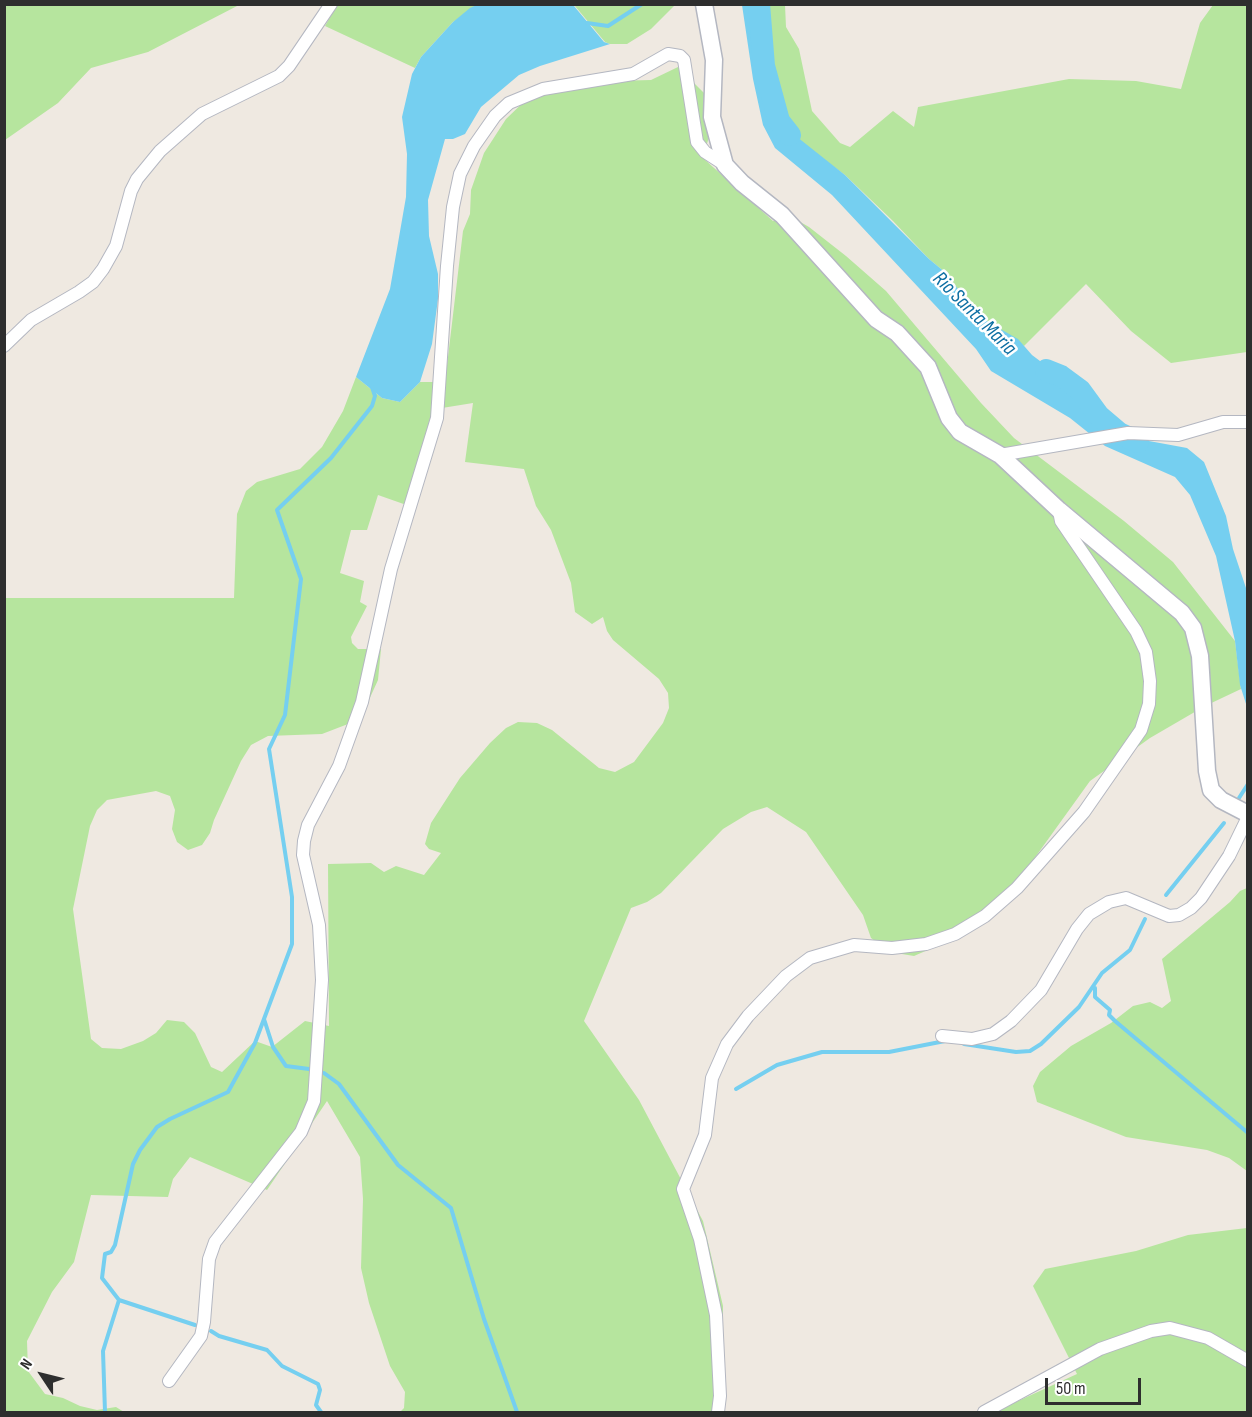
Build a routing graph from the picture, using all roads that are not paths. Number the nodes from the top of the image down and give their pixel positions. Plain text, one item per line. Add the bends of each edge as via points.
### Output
1 (331, 4) edge
2 (704, 4) edge
3 (725, 165) junction
4 (4, 346) edge
5 (1248, 422) edge
6 (1000, 454) junction
7 (1059, 510) junction
8 (1248, 816) edge
9 (942, 1036) dead end
10 (1248, 1361) edge
11 (169, 1381) dead end
12 (718, 1413) edge
13 (984, 1413) edge

1 - 4 street via 279,76 201,114 160,151 131,191 116,246 104,269 93,282 31,321
2 - 3 street via 714,60 712,117
3 - 6 street via 782,214 876,319 897,333 928,367 941,403 960,432
3 - 11 street via 697,142 684,60 668,54 633,74 543,89 509,103 474,146 460,174 447,266 437,418 391,569 363,702 304,841 303,855 319,926 321,980 314,1101 302,1132 215,1242 209,1259 201,1336
5 - 6 street via 1223,422 1178,435 1128,433
6 - 7 street
7 - 8 street via 1182,614 1193,628 1200,656 1211,790
7 - 12 street via 1061,521 1136,631 1146,652 1149,704 1141,730 1084,812 1017,888 985,916 955,934 926,944 891,948 854,945 810,958 786,976 727,1044 712,1078 705,1135 683,1189 700,1239 716,1315
8 - 9 street via 1218,873 1191,908 1169,916 1126,898 1109,902 1089,914 1041,990 1011,1021 993,1034 972,1039
10 - 13 street via 1208,1338 1170,1328 1151,1331 1100,1349

